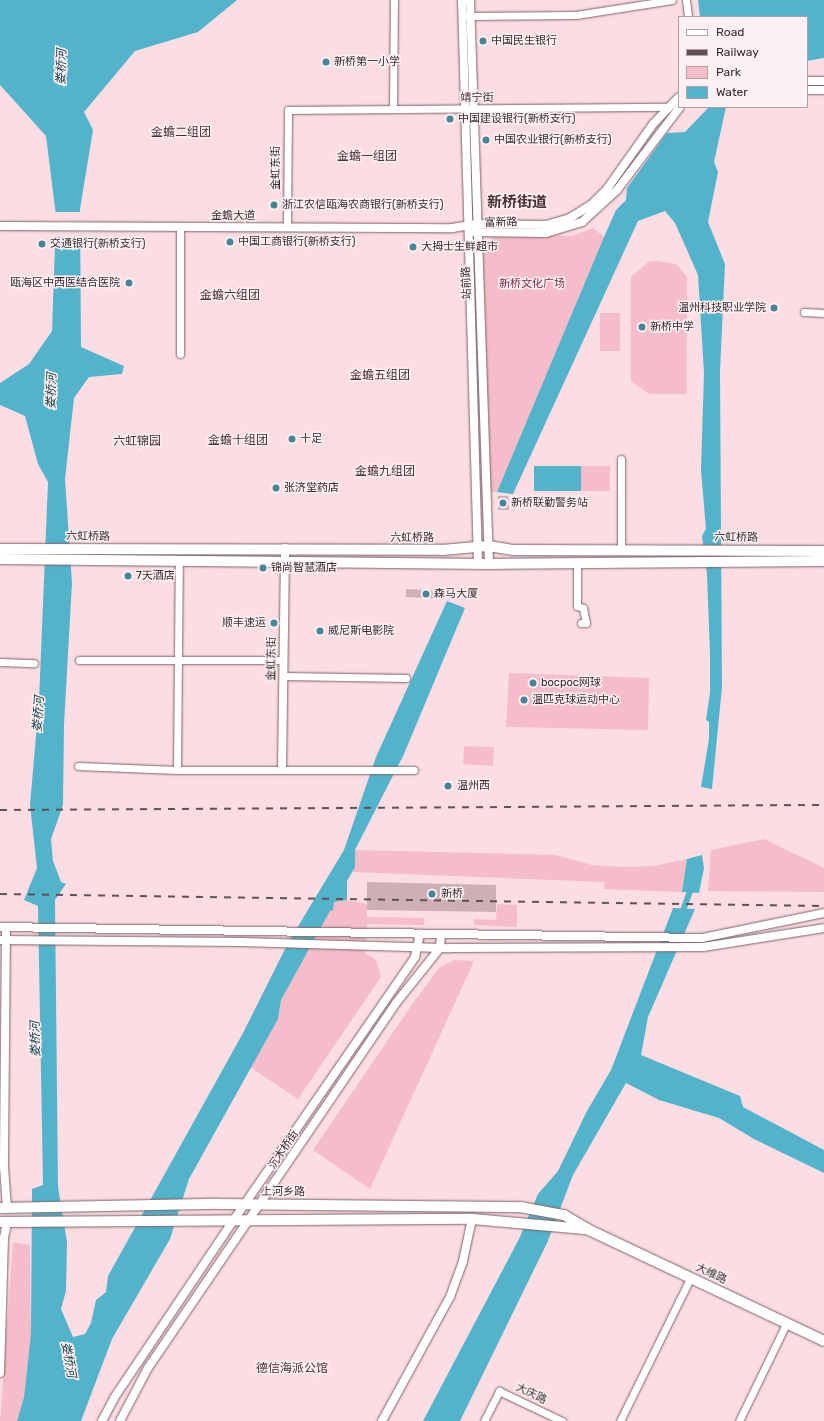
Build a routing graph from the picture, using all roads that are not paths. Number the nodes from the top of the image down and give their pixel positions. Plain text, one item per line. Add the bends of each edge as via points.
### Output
1 (394, 0) edge
2 (462, 0) edge
3 (470, 0) edge
4 (672, 0) edge
5 (686, 0) edge
6 (466, 16) junction
7 (688, 16) edge
8 (808, 81) edge
9 (824, 81) edge
10 (808, 90) edge
11 (824, 90) edge
12 (678, 98) edge
13 (666, 107) junction
14 (679, 108) edge
15 (393, 109) junction
16 (468, 109) junction
17 (288, 110) joint
18 (476, 224) junction
19 (0, 226) edge
20 (180, 226) junction
21 (287, 227) junction
22 (466, 228) junction
23 (476, 234) junction
24 (804, 312) dead end
25 (824, 312) edge
26 (180, 354) dead end
27 (621, 459) dead end
28 (478, 546) junction
29 (488, 546) junction
30 (285, 548) junction
31 (0, 549) edge
32 (621, 551) junction
33 (824, 551) edge
34 (24, 553) junction
35 (90, 554) junction
36 (0, 559) edge
37 (179, 559) junction
38 (284, 560) junction
39 (824, 561) edge
40 (478, 563) junction
41 (489, 564) junction
42 (577, 564) junction
43 (581, 623) dead end
44 (79, 660) dead end
45 (178, 660) junction
46 (283, 660) junction
47 (0, 662) edge
48 (34, 663) dead end
49 (283, 676) junction
50 (406, 678) dead end
51 (78, 766) dead end
52 (177, 770) junction
53 (282, 770) junction
54 (414, 770) dead end
55 (824, 913) edge
56 (3, 927) edge
57 (824, 928) edge
58 (420, 934) junction
59 (441, 935) junction
60 (3, 941) edge
61 (419, 947) junction
62 (440, 948) junction
63 (244, 1204) junction
64 (260, 1204) junction
65 (3, 1208) edge
66 (564, 1215) joint
67 (472, 1219) junction
68 (251, 1220) junction
69 (233, 1221) junction
70 (4, 1222) edge
71 (587, 1229) junction
72 (691, 1278) junction
73 (787, 1322) junction
74 (824, 1341) edge
75 (0, 1373) edge
76 (102, 1421) edge
77 (120, 1421) edge
78 (382, 1421) edge
79 (484, 1421) edge
80 (562, 1421) edge
81 (620, 1421) edge
82 (739, 1421) edge

1 - 15 street
2 - 6 street, 站前路
3 - 6 street, 站前路
4 - 6 street via 576,15
5 - 7 street
6 - 16 street, 站前路
8 - 9 street
10 - 11 street
12 - 13 street, 富新路
13 - 16 street, 靖宁街
13 - 18 street, 富新路 via 607,189 591,206 570,218 546,225
14 - 23 street, 富新路 via 617,190 582,222 546,233
15 - 16 street, 靖宁街
15 - 17 street, 靖宁街
16 - 18 street, 站前路
16 - 22 street, 站前路
17 - 21 street, 金虹东街
18 - 22 street, 富新路
18 - 23 street, 站前路
19 - 20 street, 金蟾大道
20 - 21 street, 金蟾大道
20 - 26 street
21 - 22 street, 金蟾大道
22 - 23 street, 富新路
22 - 28 street, 站前路
23 - 29 street, 站前路
24 - 25 street
27 - 32 street
28 - 29 main road, 六虹桥路
28 - 30 main road, 六虹桥路 via 442,550
28 - 40 street, 站前路
29 - 32 main road, 六虹桥路 via 513,550
29 - 41 street, 站前路
30 - 35 main road, 六虹桥路
30 - 38 street, 金虹东街
31 - 34 main road, 六虹桥路
32 - 33 main road, 六虹桥路
34 - 35 main road, 六虹桥路
34 - 36 main road, 六虹桥路
35 - 37 main road, 六虹桥路
37 - 38 main road, 六虹桥路
37 - 45 street
38 - 40 main road, 六虹桥路
38 - 46 street, 金虹东街
39 - 42 main road, 六虹桥路
40 - 41 main road, 六虹桥路
41 - 42 main road, 六虹桥路
42 - 43 street via 576,606 583,608 586,623
44 - 45 street
45 - 46 street
45 - 52 street
46 - 49 street, 金虹东街
47 - 48 street
49 - 50 street
49 - 53 street, 金虹东街
51 - 52 street
52 - 53 street
53 - 54 street
55 - 59 street via 702,938
56 - 58 street
56 - 60 street
57 - 62 street via 703,947
58 - 59 street
58 - 61 street, 沉木桥街
59 - 62 street
60 - 61 street via 226,941
60 - 65 street
61 - 62 street
61 - 63 street, 沉木桥街
62 - 64 street, 沉木桥街 via 396,1003
63 - 64 main road, 上河乡路
63 - 65 main road, 上河乡路
63 - 69 street, 沉木桥街
64 - 66 main road, 上河乡路 via 520,1207
64 - 68 street, 沉木桥街
66 - 71 main road, 大维路
67 - 68 main road
67 - 71 main road, 大维路
67 - 78 street via 463,1261 450,1297
68 - 69 main road
68 - 77 street, 沉木桥街 via 148,1368
69 - 70 main road
69 - 76 street, 沉木桥街 via 114,1398
70 - 75 street
71 - 72 main road, 大维路
72 - 73 main road, 大维路
72 - 81 street
73 - 74 main road, 大维路
73 - 82 street
79 - 80 street, 大庆路 via 499,1391

